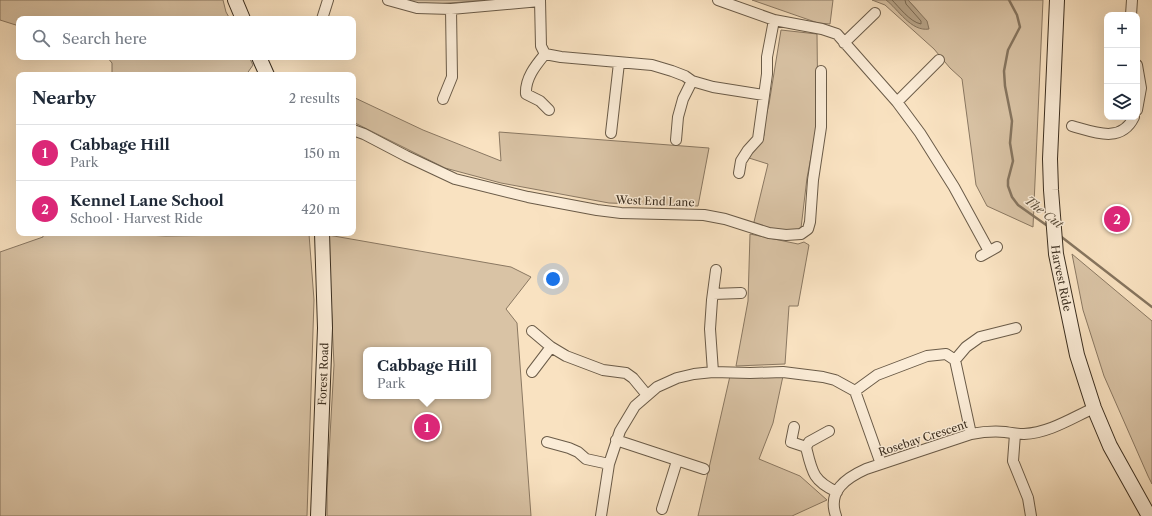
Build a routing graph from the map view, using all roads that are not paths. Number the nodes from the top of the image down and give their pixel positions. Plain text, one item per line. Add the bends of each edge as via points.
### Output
1 (236, 0) edge
2 (328, 0) edge
3 (388, 0) edge
4 (540, 0) edge
5 (718, 0) edge
6 (1057, 0) edge
7 (1132, 0) edge
8 (452, 9) junction
9 (875, 12) dead end
10 (1131, 12) edge
11 (242, 16) edge
12 (323, 16) edge
13 (774, 20) junction
14 (844, 43) junction
15 (545, 54) junction
16 (261, 60) edge
17 (939, 60) dead end
18 (619, 63) junction
19 (821, 71) dead end
20 (266, 72) edge
21 (692, 81) junction
22 (1140, 82) edge
23 (1140, 94) edge
24 (764, 95) junction
25 (443, 99) dead end
26 (897, 102) junction
27 (549, 110) dead end
28 (1132, 120) edge
29 (1072, 126) dead end
30 (356, 131) edge
31 (611, 133) dead end
32 (676, 140) dead end
33 (739, 173) dead end
34 (322, 236) edge
35 (989, 251) dead end
36 (716, 270) dead end
37 (741, 293) dead end
38 (713, 294) junction
39 (1016, 328) dead end
40 (532, 331) dead end
41 (551, 348) junction
42 (955, 360) junction
43 (532, 372) dead end
44 (713, 372) junction
45 (855, 391) junction
46 (647, 395) junction
47 (1094, 408) junction
48 (794, 427) dead end
49 (829, 431) dead end
50 (971, 434) junction
51 (1016, 434) junction
52 (616, 440) junction
53 (547, 442) dead end
54 (806, 447) junction
55 (677, 461) junction
56 (609, 464) junction
57 (882, 464) junction
58 (704, 469) dead end
59 (837, 492) junction
60 (662, 508) dead end
61 (318, 516) edge
62 (601, 516) edge
63 (836, 516) edge
64 (1031, 516) edge
65 (1149, 516) edge

1 - 11 street
2 - 12 street
3 - 8 street via 417,8
4 - 8 street
4 - 15 street via 541,46
5 - 13 street
6 - 47 street, Harvest Ride via 1050,129 1053,235 1076,355
7 - 10 street
8 - 25 street via 452,77
9 - 14 street
13 - 14 street via 822,29 836,34
13 - 24 street via 767,57
14 - 26 street
15 - 18 street
15 - 27 street via 529,78 526,94 540,100
16 - 20 street
17 - 26 street
18 - 21 street via 652,66 672,71
18 - 31 street
19 - 30 street, West End Lane via 821,127 810,222 804,232 793,236 769,233 704,215 597,210 488,188 455,179
21 - 24 street
21 - 32 street via 678,117
22 - 23 street
24 - 33 street via 758,139 748,150
26 - 35 street via 954,187
28 - 29 street via 1126,128 1111,134
34 - 61 street, Forest Road via 325,328
36 - 38 street
37 - 38 street
38 - 44 street via 710,329
39 - 42 street via 980,337 966,347
40 - 41 street
41 - 43 street
41 - 46 street via 603,370 626,373 634,378
42 - 45 street via 946,354 927,356 877,375
42 - 50 street
44 - 45 street via 783,372 823,377 835,380
44 - 46 street via 677,378 657,387
45 - 57 street
46 - 52 street via 635,406
47 - 51 street, Rosebay Crescent via 1046,429
47 - 65 street, Harvest Ride via 1110,446
48 - 54 street via 791,442
49 - 54 street
50 - 51 street, Rosebay Crescent via 985,431
50 - 57 street, Rosebay Crescent
51 - 64 street via 1013,461 1028,498
52 - 55 street
52 - 56 street
53 - 56 street via 569,448 586,459
54 - 59 street via 814,476 826,487
55 - 58 street
55 - 60 street
56 - 62 street
57 - 59 street, Rosebay Crescent via 853,475 841,484
59 - 63 street via 834,502

